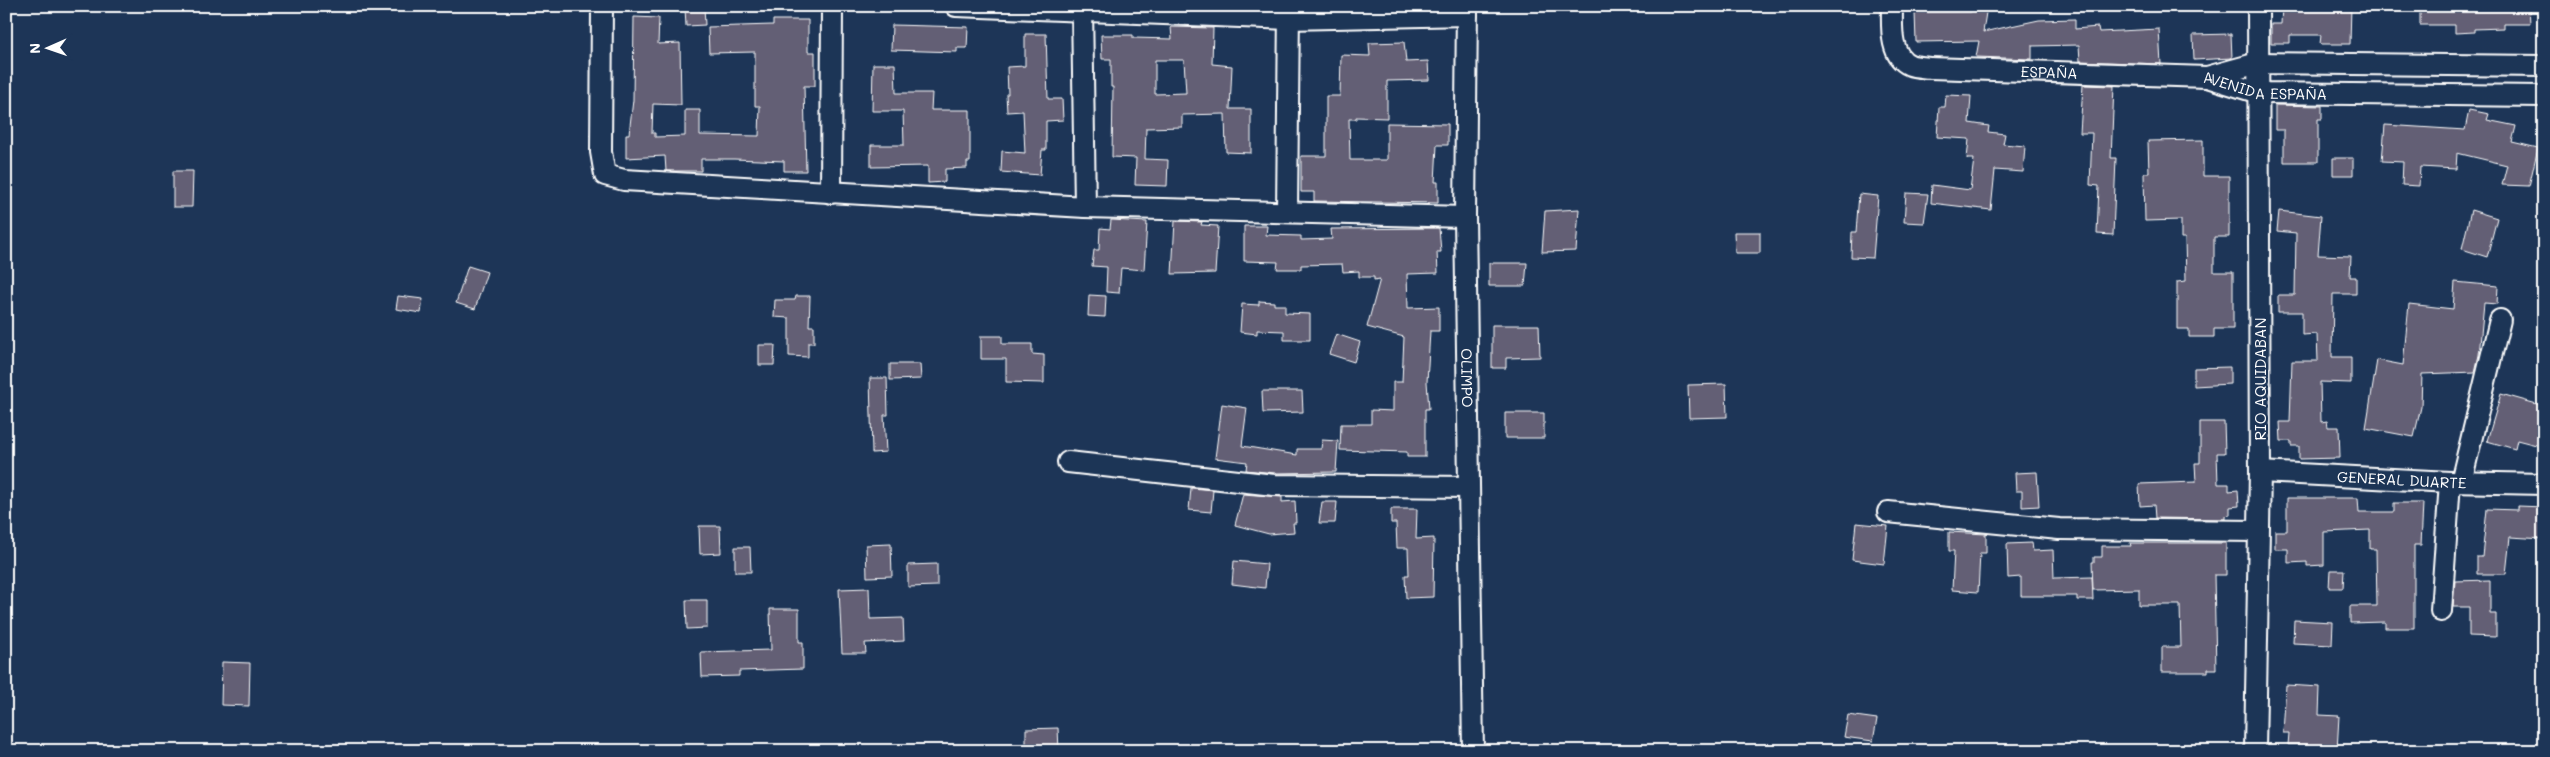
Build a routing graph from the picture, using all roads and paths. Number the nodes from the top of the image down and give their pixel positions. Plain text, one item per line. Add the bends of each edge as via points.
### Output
1 (602, 6) edge
2 (832, 6) edge
3 (956, 6) edge
4 (1892, 6) edge
5 (2258, 6) edge
6 (1082, 9) edge
7 (1467, 11) edge
8 (1289, 12) edge
9 (2258, 64) junction
10 (2544, 66) edge
11 (2206, 77) junction
12 (2259, 93) junction
13 (2544, 96) edge
14 (831, 193) junction
15 (1084, 207) junction
16 (1287, 212) junction
17 (1465, 217) junction
18 (2500, 320) dead end
19 (1068, 462) dead end
20 (2260, 472) junction
21 (2456, 482) junction
22 (2544, 484) edge
23 (1469, 487) junction
24 (1888, 512) dead end
25 (2258, 531) junction
26 (2441, 611) dead end
27 (1473, 751) edge
28 (2255, 751) edge

1 - 14 street via 601,152 605,175 624,180
2 - 14 street
3 - 6 street
4 - 11 street, ESPAÑA via 1892,34 1897,53 1909,65
5 - 9 street, RIO AQUIDABAN
6 - 8 street
6 - 15 street
7 - 8 street
7 - 17 street, OLIMPO
8 - 16 street
9 - 10 street, AVENIDA ESPAÑA
9 - 11 street, AVENIDA ESPAÑA
9 - 12 street, RIO AQUIDABAN
11 - 12 street, AVENIDA ESPAÑA
12 - 13 street, AVENIDA ESPAÑA
12 - 20 street, RIO AQUIDABAN
14 - 15 street
15 - 16 street
16 - 17 street
17 - 23 street, OLIMPO
18 - 21 street
19 - 23 street via 1274,485
20 - 21 street, GENERAL DUARTE
20 - 25 street, RIO AQUIDABAN
21 - 22 street, GENERAL DUARTE
21 - 26 street
23 - 27 street, OLIMPO
24 - 25 street via 2059,529
25 - 28 street, RIO AQUIDABAN

